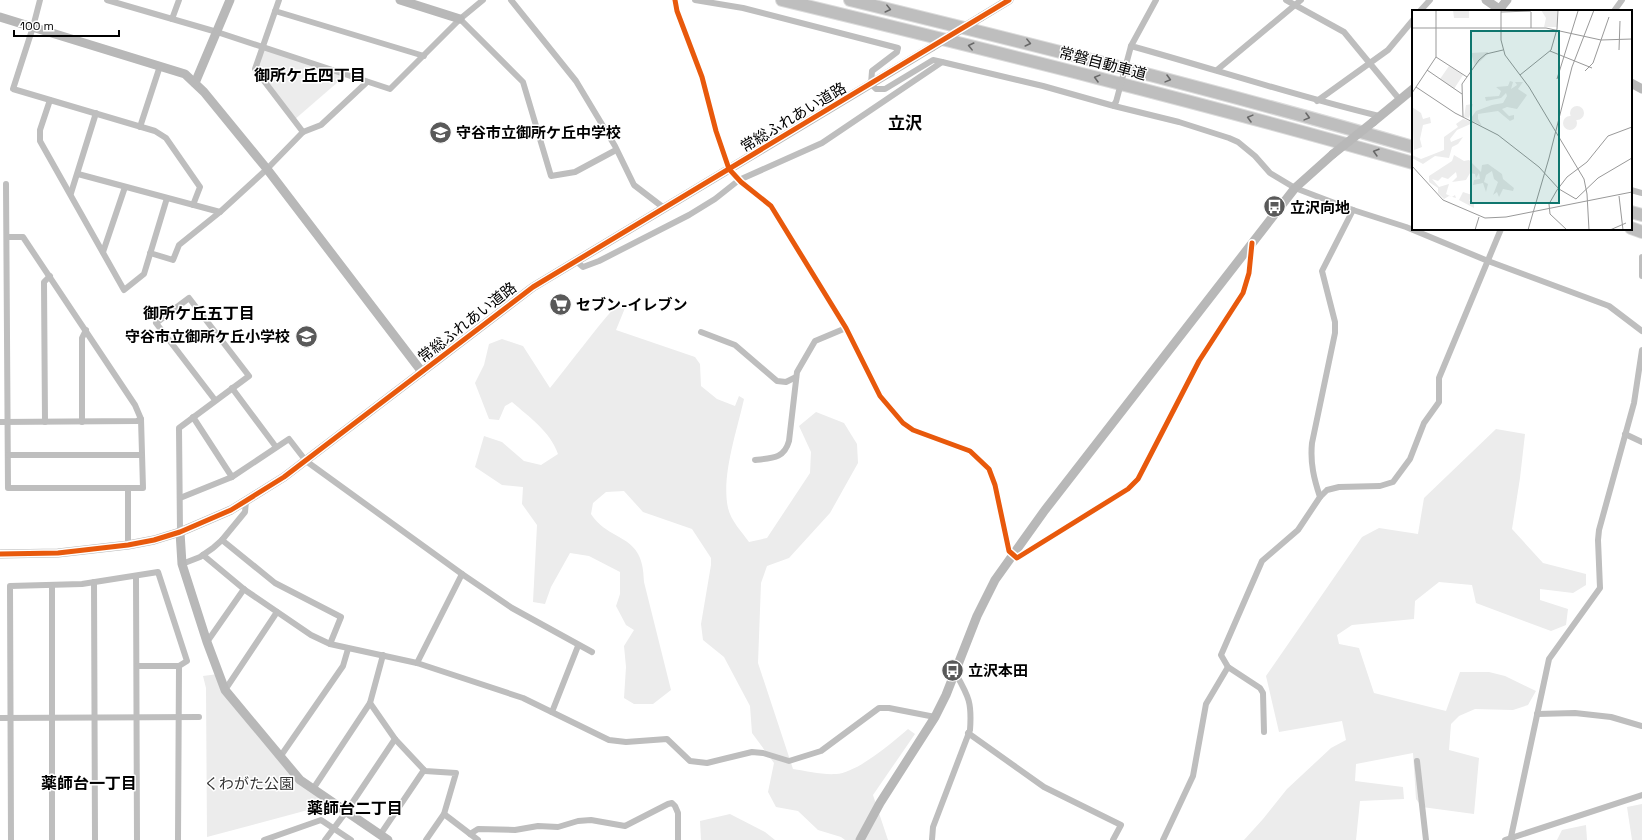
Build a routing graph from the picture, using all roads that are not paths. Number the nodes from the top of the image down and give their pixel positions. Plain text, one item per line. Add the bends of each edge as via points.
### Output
1 (40, 0) edge
2 (107, 0) edge
3 (179, 0) edge
4 (230, 0) edge
5 (279, 0) edge
6 (400, 0) edge
7 (482, 0) edge
8 (511, 0) edge
9 (675, 0) edge
10 (695, 0) edge
11 (782, 0) edge
12 (850, 0) edge
13 (1009, 0) edge
14 (1156, 0) edge
15 (1286, 0) edge
16 (1301, 0) edge
17 (1430, 0) edge
18 (1486, 0) edge
19 (1507, 0) edge
20 (1622, 0) edge
21 (1295, 5) junction
22 (1421, 10) edge
23 (1500, 10) edge
24 (1615, 10) edge
25 (275, 11) junction
26 (0, 17) edge
27 (172, 19) junction
28 (460, 19) junction
29 (1412, 21) edge
30 (33, 27) junction
31 (217, 32) junction
32 (1131, 46) junction
33 (262, 47) junction
34 (424, 56) junction
35 (942, 62) junction
36 (1370, 64) junction
37 (160, 66) junction
38 (1217, 70) junction
39 (367, 82) junction
40 (195, 83) junction
41 (871, 84) junction
42 (1632, 84) edge
43 (1642, 89) edge
44 (1412, 90) edge
45 (50, 100) junction
46 (1400, 100) junction
47 (1317, 101) junction
48 (1115, 104) junction
49 (96, 113) junction
50 (1376, 119) junction
51 (140, 127) junction
52 (303, 132) junction
53 (1412, 147) edge
54 (616, 150) junction
55 (1412, 163) edge
56 (267, 169) junction
57 (729, 169) junction
58 (78, 174) junction
59 (739, 180) junction
60 (6, 184) dead end
61 (125, 186) junction
62 (1295, 188) junction
63 (1632, 190) edge
64 (71, 193) junction
65 (1642, 193) edge
66 (166, 198) junction
67 (193, 205) junction
68 (664, 208) junction
69 (1353, 210) junction
70 (220, 212) junction
71 (1632, 212) edge
72 (1642, 215) edge
73 (1632, 228) edge
74 (1412, 229) edge
75 (1413, 230) edge
76 (1501, 230) edge
77 (1642, 232) edge
78 (7, 237) junction
79 (1252, 243) junction
80 (103, 252) junction
81 (150, 253) junction
82 (1642, 257) edge
83 (576, 261) junction
84 (1488, 261) junction
85 (50, 276) junction
86 (1642, 276) edge
87 (846, 328) junction
88 (86, 330) junction
89 (1642, 331) edge
90 (701, 332) dead end
91 (1642, 350) edge
92 (422, 372) junction
93 (796, 377) junction
94 (232, 388) junction
95 (215, 400) junction
96 (193, 417) junction
97 (141, 420) junction
98 (0, 422) edge
99 (7, 422) junction
100 (45, 422) junction
101 (82, 422) junction
102 (1625, 434) junction
103 (1642, 442) edge
104 (276, 447) junction
105 (8, 455) junction
106 (142, 455) junction
107 (755, 460) dead end
108 (306, 461) junction
109 (232, 477) junction
110 (128, 488) junction
111 (1320, 497) junction
112 (180, 498) junction
113 (246, 501) junction
114 (180, 532) junction
115 (222, 540) junction
116 (128, 545) junction
117 (0, 554) edge
118 (203, 555) junction
119 (1013, 555) junction
120 (182, 564) junction
121 (462, 574) junction
122 (136, 576) junction
123 (94, 582) junction
124 (52, 585) junction
125 (244, 589) junction
126 (277, 612) junction
127 (207, 642) junction
128 (330, 644) junction
129 (578, 646) junction
130 (348, 649) junction
131 (592, 652) dead end
132 (383, 655) junction
133 (417, 663) junction
134 (137, 666) junction
135 (179, 666) junction
136 (1228, 667) junction
137 (956, 674) junction
138 (225, 690) junction
139 (370, 703) junction
140 (552, 712) junction
141 (1537, 714) junction
142 (935, 716) junction
143 (200, 717) dead end
144 (0, 718) edge
145 (11, 718) junction
146 (52, 718) junction
147 (95, 718) junction
148 (137, 718) junction
149 (179, 718) junction
150 (1642, 726) edge
151 (1264, 732) dead end
152 (968, 733) junction
153 (395, 739) junction
154 (280, 758) junction
155 (1417, 760) dead end
156 (424, 770) junction
157 (313, 789) junction
158 (1642, 796) edge
159 (346, 812) junction
160 (444, 814) junction
161 (333, 828) junction
162 (470, 834) junction
163 (384, 837) edge
164 (274, 838) edge
165 (1508, 839) edge
166 (11, 840) edge
167 (52, 840) edge
168 (95, 840) edge
169 (137, 840) edge
170 (178, 840) edge
171 (264, 840) edge
172 (325, 840) edge
173 (351, 840) edge
174 (426, 840) edge
175 (478, 840) edge
176 (678, 840) edge
177 (860, 840) edge
178 (932, 840) edge
179 (1113, 840) edge
180 (1163, 840) edge
181 (1426, 840) edge

1 - 30 street
2 - 27 street
3 - 27 street
4 - 31 street
5 - 25 street
6 - 28 street
7 - 28 street
8 - 54 street via 576,81
9 - 57 street via 676,11 702,77
10 - 41 street via 743,8 898,48 892,57 872,71
55 -> 11 highway, 常磐自動車道 via 1207,106
12 -> 53 highway, 常磐自動車道 via 1195,86
13 - 41 street, 常総ふれあい道路, bridge
14 - 32 street
15 - 21 street
16 - 21 street
17 - 22 street
18 - 23 street
19 - 23 street
20 - 24 street
21 - 36 street via 1344,32
21 - 38 street
25 - 33 street
25 - 34 street
26 - 30 street
27 - 31 street
28 - 34 street
28 - 54 street via 523,82 551,176 575,172
29 - 36 street via 1388,50
30 - 37 street
30 - 45 street via 12,89
31 - 33 street
31 - 40 street
32 - 38 street
32 - 48 street, bridge
33 - 39 street
33 - 52 street via 255,68
34 - 39 street via 390,89
35 - 41 street via 933,60 885,89 876,89
35 - 48 street
35 - 59 street via 822,143
36 - 46 street
36 - 47 street
37 - 40 street via 185,74
37 - 51 street
38 - 47 street
39 - 52 street via 321,125
40 - 56 street
41 - 57 street, 常総ふれあい道路
42 - 43 street
44 - 46 street
45 - 49 street
45 - 64 street via 40,130 40,141
46 - 50 street
47 - 50 street
48 - 62 street via 1238,142 1270,173
49 - 51 street
49 - 58 street
50 - 62 street, bridge
51 - 67 street via 155,131 166,138 200,188
52 - 56 street
54 - 68 street via 634,185
56 - 70 street
56 - 92 street
57 - 59 street
57 - 68 street, 常総ふれあい道路
58 - 61 street
58 - 64 street
59 - 83 street via 715,200 599,261 583,267
59 - 87 street via 771,206
60 - 78 street
61 - 66 street
61 - 80 street
62 - 69 street
62 - 79 street
63 - 65 street
64 - 80 street
66 - 67 street
66 - 81 street
67 - 70 street
68 - 83 street, 常総ふれあい道路
69 - 74 street
69 - 111 street via 1322,271 1335,322 1335,333 1310,457
70 - 81 street via 179,245 173,260
71 - 72 highway
73 - 77 highway
75 - 84 street
76 - 84 street
78 - 85 street via 23,237
78 - 99 street
79 - 119 street
79 - 119 street via 1249,273 1243,293 1199,361 1138,479 1128,489 1017,558
80 - 81 street via 124,290 144,274
82 - 86 street
83 - 92 street, 常総ふれあい道路 via 533,287
84 - 89 street via 1610,306
84 - 111 street via 1439,378 1439,402 1424,423 1410,459 1393,482 1380,486 1339,487 1328,490
85 - 88 street
85 - 100 street via 44,282
87 - 93 street via 815,341
87 - 119 street via 880,396 903,423 913,430 970,451 989,469 995,485 1009,551
88 - 97 street via 135,404
88 - 101 street via 82,338
90 - 93 street via 735,345 777,381 786,382
91 - 102 street via 1637,387
92 - 108 street, 常総ふれあい道路
93 - 107 street via 787,450 771,458
94 - 95 street
94 - 95 street via 249,376 188,298 156,324
94 - 104 street
95 - 96 street
96 - 109 street
96 - 112 street via 179,428
97 - 101 street
97 - 106 street
98 - 99 street
99 - 100 street
99 - 105 street
100 - 101 street
102 - 103 street
102 - 141 street via 1599,530 1600,588 1549,659
104 - 108 street via 289,439
104 - 109 street
105 - 106 street
105 - 110 street via 8,488
106 - 110 street via 143,488
108 - 113 street, 常総ふれあい道路
108 - 121 street
109 - 112 street
110 - 116 street
111 - 136 street via 1298,530 1262,561 1221,655
112 - 114 street
113 - 114 street, 常総ふれあい道路
113 - 115 street via 245,512
114 - 116 street, 常総ふれあい道路
114 - 120 street
115 - 118 street
115 - 128 street via 275,583 341,617
116 - 117 street, 常総ふれあい道路 via 58,553
118 - 120 street
118 - 125 street
119 - 137 street via 986,598
120 - 127 street
121 - 129 street via 512,608
121 - 133 street
122 - 123 street
122 - 134 street
122 - 135 street via 158,572 187,661
123 - 124 street
123 - 147 street
124 - 145 street via 10,586
124 - 146 street
125 - 126 street
125 - 127 street
126 - 128 street via 311,635
126 - 138 street
127 - 138 street
128 - 130 street
129 - 131 street
129 - 140 street
130 - 132 street
130 - 154 street via 343,666
132 - 133 street
132 - 139 street
133 - 140 street via 523,698
134 - 135 street
134 - 148 street
135 - 149 street
136 - 151 street via 1260,688 1263,693
136 - 180 street via 1206,704 1192,776
137 - 142 street
137 - 152 street via 968,695 971,713
138 - 154 street
139 - 153 street
139 - 157 street
140 - 142 street via 609,740 626,742 667,739 690,762 707,763 752,752 789,762 822,751 879,708
141 - 150 street via 1576,713 1611,717
141 - 165 street
142 - 177 street via 880,803
143 - 149 street
144 - 145 street
145 - 146 street
145 - 166 street
146 - 147 street
146 - 167 street
147 - 148 street
147 - 168 street
148 - 149 street
148 - 169 street
149 - 170 street
152 - 178 street via 933,828
152 - 179 street via 1044,787 1121,825
153 - 156 street
153 - 159 street
154 - 157 street via 300,780
155 - 181 street
156 - 160 street via 456,773
156 - 163 street
157 - 159 street
158 - 165 street
159 - 161 street
159 - 163 street
160 - 162 street
160 - 174 street
161 - 164 street via 321,820
161 - 172 street
161 - 173 street
162 - 175 street
162 - 176 street via 478,829 558,827 591,820 625,826 672,803 678,813
164 - 171 street

